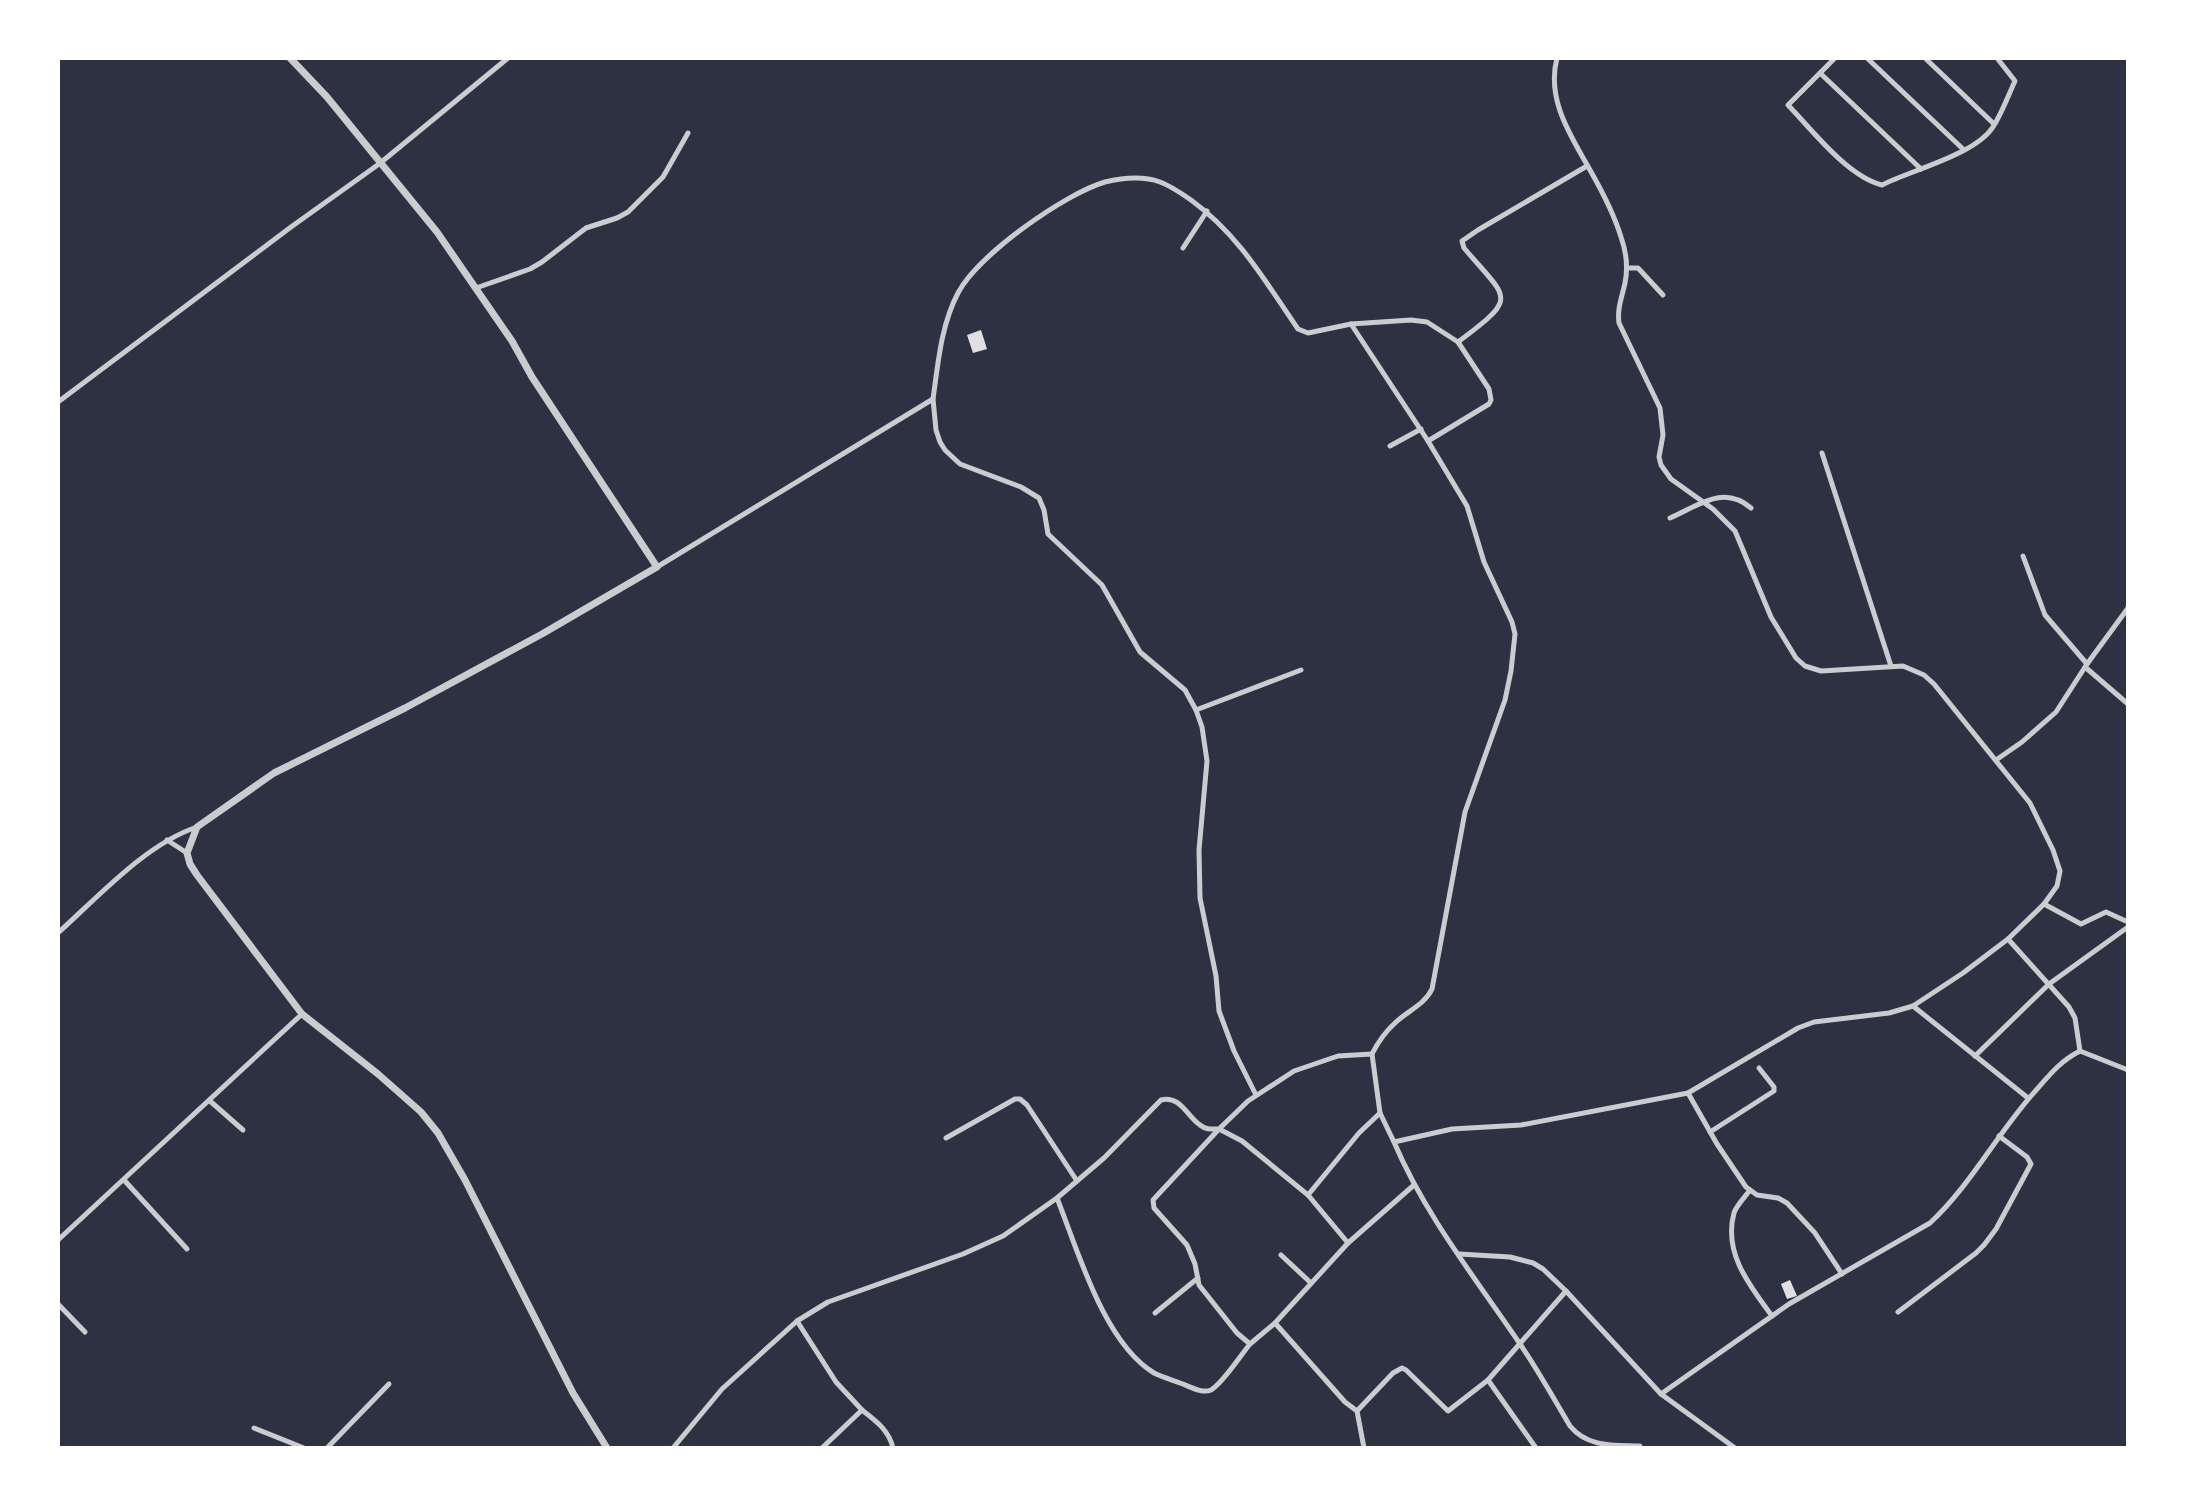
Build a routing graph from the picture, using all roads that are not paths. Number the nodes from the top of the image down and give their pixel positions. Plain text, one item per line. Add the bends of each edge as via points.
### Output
1 (290, 58) edge
2 (508, 58) edge
3 (1557, 58) edge
4 (1835, 58) edge
5 (1867, 58) edge
6 (1925, 58) edge
7 (1997, 58) edge
8 (1820, 73) junction
9 (1994, 124) junction
10 (688, 133) dead end
11 (1964, 150) junction
12 (379, 164) junction
13 (1587, 166) junction
14 (1921, 169) junction
15 (1207, 211) junction
16 (1183, 248) dead end
17 (1627, 268) junction
18 (476, 288) junction
19 (1663, 296) dead end
20 (1351, 324) junction
21 (1458, 342) junction
22 (933, 399) junction
23 (58, 402) edge
24 (1421, 429) junction
25 (1428, 441) junction
26 (1390, 446) dead end
27 (1822, 453) dead end
28 (1703, 502) junction
29 (1751, 508) dead end
30 (1670, 518) dead end
31 (2023, 556) dead end
32 (657, 567) junction
33 (2127, 608) edge
34 (1891, 666) junction
35 (2086, 666) junction
36 (1301, 670) dead end
37 (2127, 704) edge
38 (1196, 710) junction
39 (1996, 760) junction
40 (198, 827) junction
41 (167, 840) junction
42 (187, 852) junction
43 (2044, 904) junction
44 (2127, 922) edge
45 (2127, 927) edge
46 (58, 933) edge
47 (2008, 939) junction
48 (2049, 984) junction
49 (1913, 1006) junction
50 (302, 1014) junction
51 (2080, 1051) junction
52 (1372, 1054) junction
53 (1975, 1056) junction
54 (1759, 1068) dead end
55 (2127, 1070) edge
56 (1688, 1093) junction
57 (1256, 1095) junction
58 (2028, 1098) junction
59 (210, 1101) junction
60 (1380, 1113) junction
61 (1219, 1129) junction
62 (243, 1130) dead end
63 (1710, 1132) junction
64 (1999, 1136) junction
65 (946, 1138) dead end
66 (1394, 1142) junction
67 (124, 1180) junction
68 (1077, 1181) junction
69 (1414, 1185) junction
70 (1750, 1190) junction
71 (1308, 1195) junction
72 (1057, 1198) junction
73 (58, 1240) edge
74 (1348, 1243) junction
75 (187, 1249) dead end
76 (1459, 1254) junction
77 (1281, 1255) dead end
78 (1842, 1274) junction
79 (1198, 1278) junction
80 (1311, 1283) junction
81 (1566, 1291) junction
82 (58, 1304) edge
83 (1898, 1312) dead end
84 (1155, 1313) dead end
85 (1772, 1316) junction
86 (797, 1321) junction
87 (1275, 1323) junction
88 (85, 1332) dead end
89 (1520, 1343) junction
90 (1250, 1344) junction
91 (1488, 1380) junction
92 (389, 1384) dead end
93 (1661, 1394) junction
94 (862, 1410) junction
95 (1357, 1410) junction
96 (254, 1428) dead end
97 (284, 1440) junction
98 (1640, 1446) edge
99 (281, 1448) edge
100 (304, 1448) edge
101 (327, 1448) edge
102 (607, 1448) edge
103 (673, 1448) edge
104 (822, 1448) edge
105 (893, 1448) edge
106 (1364, 1448) edge
107 (1536, 1448) edge
108 (1735, 1448) edge

1 - 12 street via 327,97
2 - 12 street
3 - 13 street via 1554,85 1564,126
4 - 8 street
5 - 11 street
6 - 9 street
7 - 9 street via 2015,81
8 - 14 street
8 - 14 street via 1788,105 1851,168 1870,182 1882,185
9 - 11 street
10 - 18 street via 663,177 628,212 586,228 530,269
11 - 14 street
12 - 18 street
12 - 23 street
13 - 17 street via 1621,237
13 - 21 street via 1462,241 1502,297 1493,315
15 - 16 street
15 - 20 street via 1240,244 1298,329 1308,333
15 - 22 street via 1159,182 1125,179 1089,188 1015,235 980,264 957,295 940,350
17 - 19 street via 1638,268
17 - 28 street via 1619,323 1660,408 1661,465 1671,479
18 - 32 street
20 - 21 street via 1420,321 1434,325
20 - 24 street
21 - 25 street via 1489,390 1491,400
22 - 32 street
22 - 38 street via 936,430 945,450 960,464 1039,498 1047,534 1102,585 1140,652 1185,690
24 - 25 street
24 - 26 street
25 - 52 street via 1467,506 1484,562 1515,634 1504,700 1465,812 1432,989 1395,1023
27 - 34 street
28 - 29 street via 1734,497
28 - 30 street
28 - 34 street via 1735,531 1771,617 1805,666 1821,671
31 - 35 street via 2045,615
32 - 40 street via 405,708 274,773
33 - 35 street
34 - 39 street via 1903,666 1924,675
35 - 37 street
35 - 39 street via 2056,712
36 - 38 street
38 - 57 street via 1207,761 1199,850 1200,898 1219,1011
39 - 43 street via 2030,803 2053,850 2060,878
40 - 41 street
40 - 42 street
41 - 42 street
41 - 46 street via 154,847
42 - 50 street via 197,875
43 - 44 street via 2080,924 2106,912
43 - 47 street
45 - 48 street
47 - 48 street
47 - 49 street
48 - 51 street via 2075,1018
48 - 53 street
49 - 53 street
49 - 56 street via 1798,1028
50 - 59 street
50 - 102 street via 378,1074 421,1112 438,1133 573,1393
51 - 55 street
51 - 58 street via 2059,1064
52 - 57 street via 1338,1056 1318,1062 1294,1071
52 - 60 street
53 - 58 street
54 - 63 street via 1774,1091
56 - 63 street
56 - 66 street via 1521,1125 1452,1129
57 - 61 street
58 - 64 street
59 - 62 street
59 - 67 street
60 - 66 street
60 - 71 street
61 - 68 street via 1200,1125 1173,1099 1161,1100
61 - 71 street via 1242,1141
61 - 79 street via 1153,1200 1154,1208 1187,1245
63 - 70 street
64 - 78 street via 1948,1205 1930,1222
64 - 83 street via 2031,1164 1996,1229 1976,1253
65 - 68 street via 1020,1099 1028,1105
66 - 69 street
67 - 73 street
67 - 75 street
68 - 72 street
69 - 74 street
69 - 76 street
70 - 78 street via 1787,1203 1815,1233
70 - 85 street via 1734,1211 1730,1240 1742,1273
71 - 74 street
72 - 86 street via 986,1245 828,1302
72 - 90 street via 1089,1281 1116,1333 1136,1358 1155,1373 1201,1391 1210,1390
74 - 80 street
76 - 81 street via 1510,1257 1533,1263
76 - 89 street
77 - 80 street
78 - 85 street
79 - 84 street
79 - 90 street via 1230,1324
80 - 87 street
81 - 89 street
81 - 93 street
82 - 88 street
85 - 93 street
86 - 94 street via 836,1382
86 - 103 street via 722,1389
87 - 90 street
87 - 95 street via 1345,1402
89 - 91 street
89 - 98 street via 1576,1433 1602,1444
91 - 95 street via 1448,1411 1402,1368
91 - 107 street
92 - 101 street
93 - 108 street
94 - 104 street
94 - 105 street via 891,1438
95 - 106 street
96 - 97 street
97 - 99 street
97 - 100 street

